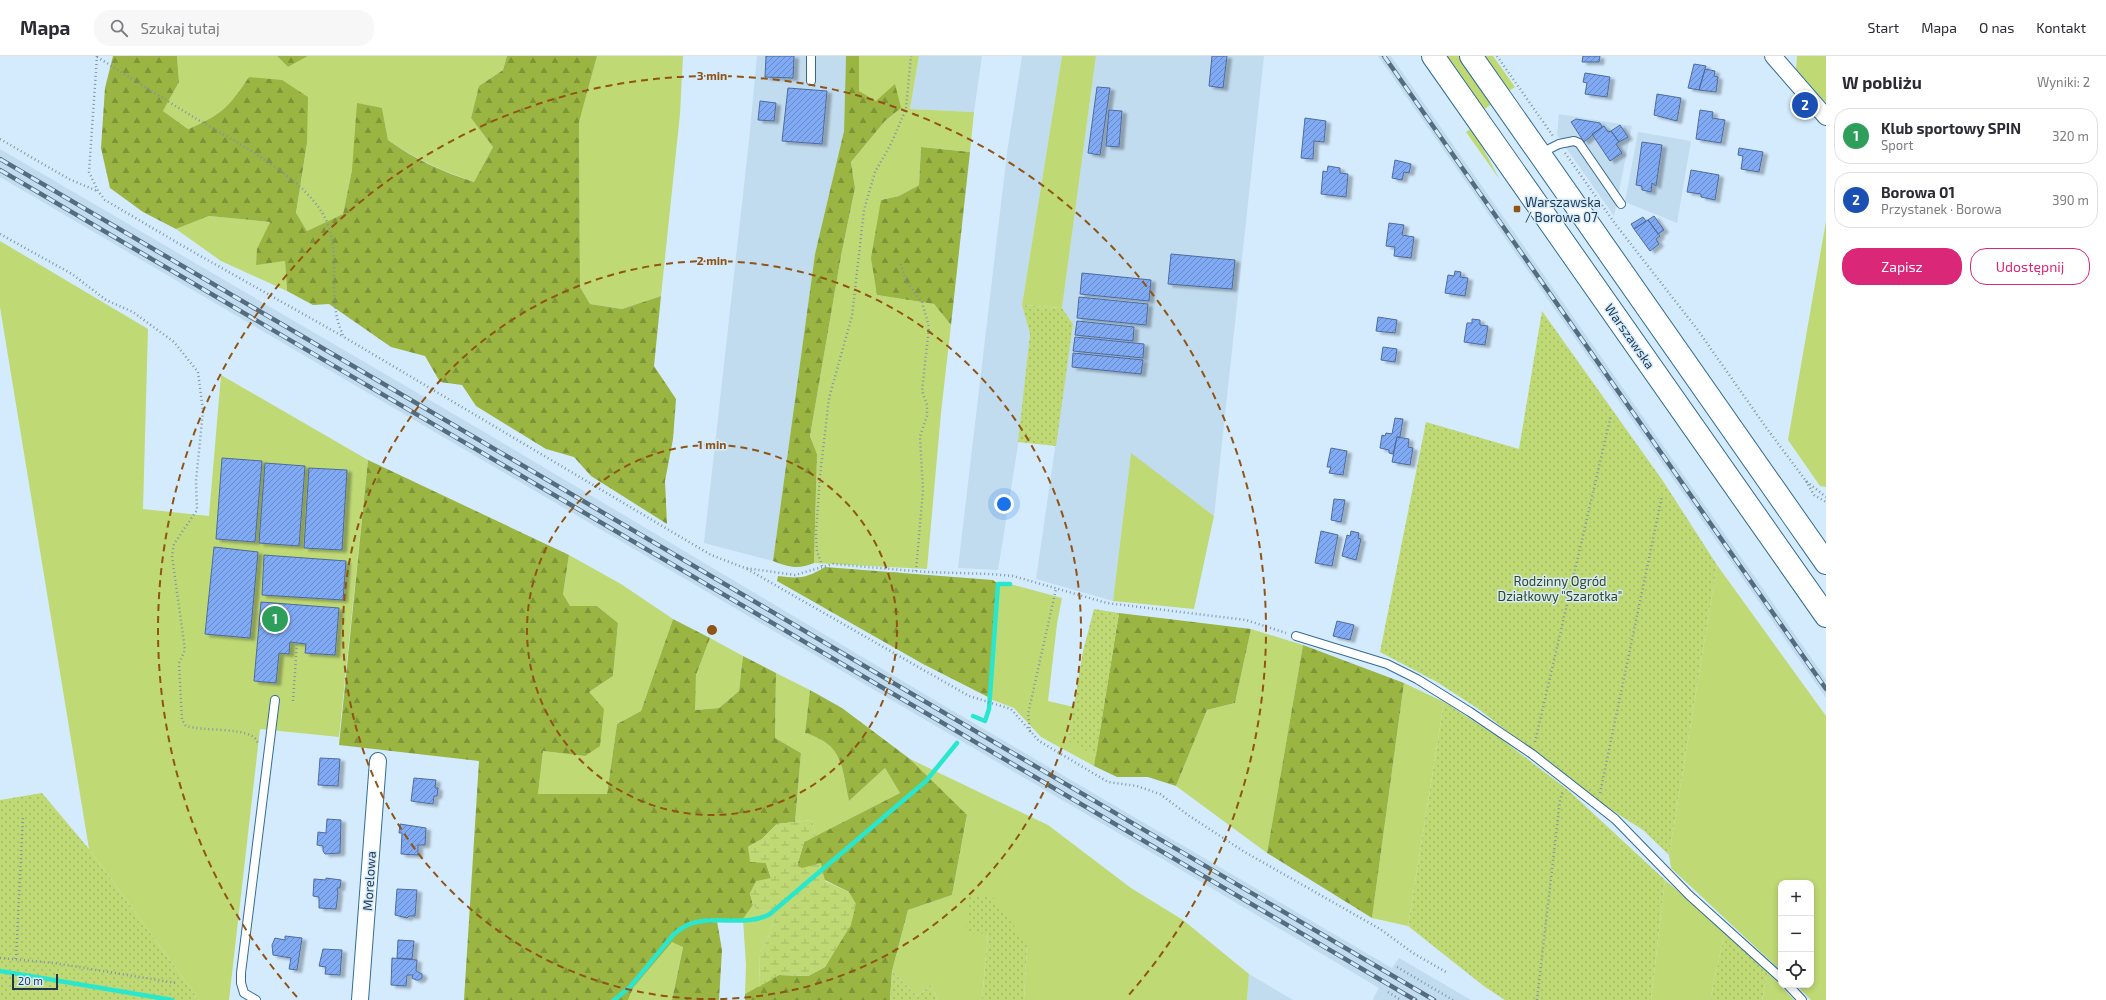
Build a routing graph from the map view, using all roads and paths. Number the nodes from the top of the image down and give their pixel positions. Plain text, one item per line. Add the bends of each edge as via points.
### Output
1 (97, 56) edge
2 (811, 56) edge
3 (911, 56) edge
4 (1433, 56) edge
5 (1471, 56) edge
6 (1497, 56) edge
7 (1773, 56) edge
8 (811, 81) dead end
9 (1826, 117) edge
10 (0, 139) edge
11 (1559, 144) junction
12 (1540, 154) junction
13 (98, 191) junction
14 (1621, 204) dead end
15 (0, 234) edge
16 (901, 264) dead end
17 (344, 337) junction
18 (1611, 415) dead end
19 (1806, 480) junction
20 (1662, 496) dead end
21 (1826, 497) edge
22 (1826, 502) edge
23 (1822, 550) edge
24 (822, 566) junction
25 (745, 568) junction
26 (916, 571) junction
27 (1826, 574) edge
28 (1799, 578) junction
29 (1056, 589) junction
30 (1826, 616) edge
31 (1296, 636) joint
32 (297, 643) dead end
33 (275, 700) dead end
34 (293, 701) dead end
35 (1030, 732) junction
36 (1532, 754) junction
37 (268, 760) junction
38 (378, 761) dead end
39 (1566, 781) junction
40 (1597, 805) junction
41 (23, 817) dead end
42 (0, 958) edge
43 (16, 959) junction
44 (1397, 967) dead end
45 (1446, 972) dead end
46 (1778, 975) edge
47 (176, 983) dead end
48 (1791, 988) edge
49 (1388, 992) dead end
50 (256, 1000) edge
51 (360, 1000) edge
52 (1402, 1000) edge
53 (1453, 1000) edge
54 (1537, 1000) edge
55 (1802, 1000) edge

1 - 13 path via 89,172
1 - 17 path via 254,153 305,191 326,220 333,241 335,306 338,324
2 - 8 lane
3 - 24 path via 906,109 891,144 874,172 864,210 852,316 829,398 816,533 817,551
4 - 28 main road, Warszawska
5 - 12 main road
6 - 11 path
7 - 9 street
10 - 13 path via 70,179
11 - 12 lane
11 - 14 lane via 1574,141 1579,144
11 - 19 path
12 - 23 main road
13 - 17 path via 105,200
15 - 37 path via 72,274 106,300 133,312 174,342 198,372 203,411 196,481 197,510 174,544 172,556 185,650 180,663 182,720 186,726 192,728 238,731 253,736
16 - 26 path via 906,281 922,302 928,327 922,391 927,405 927,416 920,436 923,490
17 - 25 path via 711,555
18 - 36 path
19 - 21 path
19 - 22 path via 1814,495
20 - 40 path
23 - 28 main road
24 - 25 path via 795,575
24 - 26 path via 833,564
25 - 35 path via 969,696 1010,709
26 - 29 path via 1012,576
27 - 28 main road
28 - 30 main road, Warszawska
29 - 31 path via 1107,603 1246,620
29 - 35 path via 1028,714
31 - 36 lane via 1387,664 1417,679
32 - 34 path
33 - 37 lane
35 - 45 path via 1038,741 1108,782 1137,786 1160,794 1188,816 1380,929 1413,953
36 - 39 lane
37 - 50 lane via 241,973 244,993
38 - 51 street, Morelowa
39 - 40 lane
39 - 54 path via 1560,800
40 - 46 lane
41 - 43 path
42 - 43 path
43 - 47 path
44 - 53 path
48 - 55 lane
49 - 52 path

